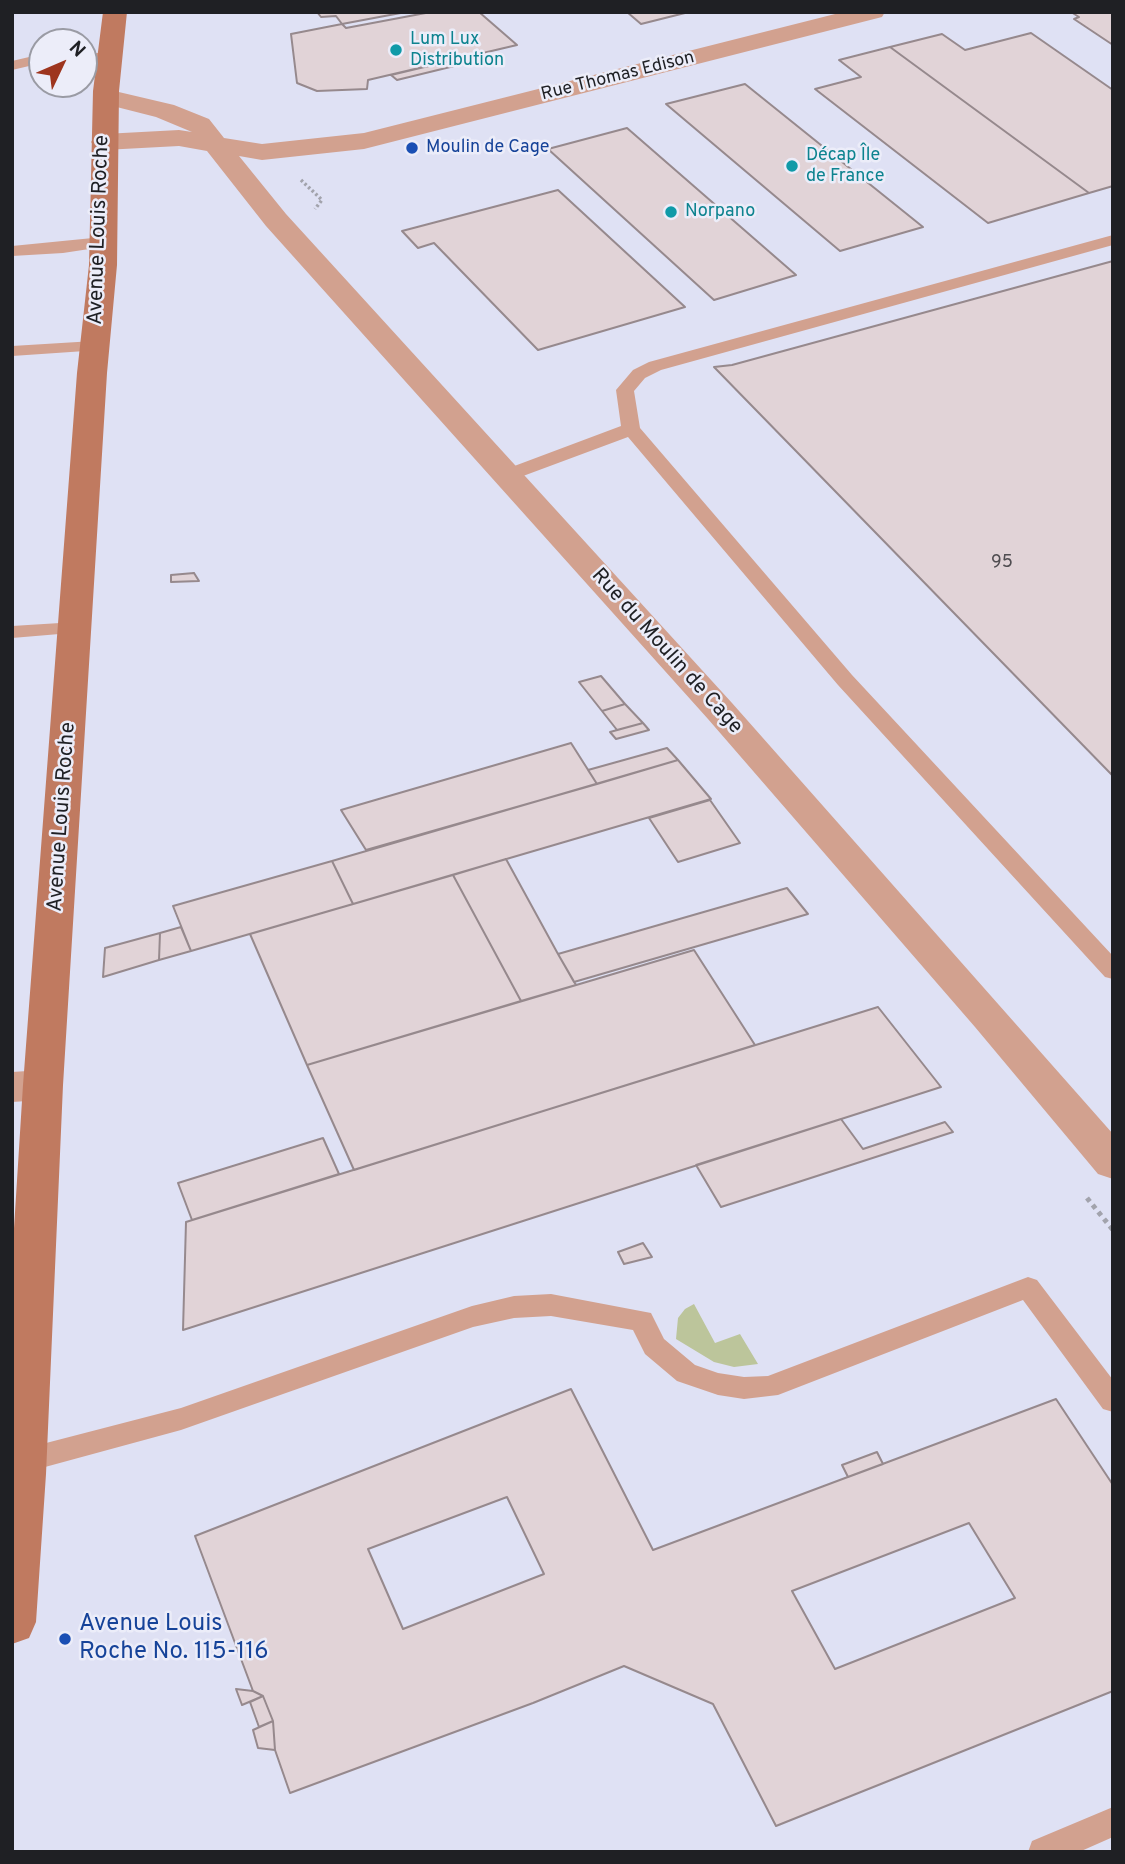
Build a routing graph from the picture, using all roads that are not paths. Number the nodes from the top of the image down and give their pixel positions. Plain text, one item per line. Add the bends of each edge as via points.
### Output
1 (115, 12) edge
2 (873, 12) edge
3 (98, 57) edge
4 (110, 57) junction
5 (106, 97) junction
6 (364, 141) junction
7 (104, 142) junction
8 (214, 145) junction
9 (279, 184) junction
10 (1113, 240) edge
11 (103, 242) junction
12 (12, 251) edge
13 (94, 346) junction
14 (12, 351) edge
15 (631, 429) junction
16 (508, 475) junction
17 (76, 628) junction
18 (12, 632) edge
19 (1113, 971) edge
20 (28, 1086) edge
21 (1113, 1163) edge
22 (1113, 1401) edge
23 (23, 1461) junction
24 (12, 1622) edge
25 (1113, 1822) edge
26 (1043, 1852) edge

1 - 4 main road, Avenue Louis Roche
2 - 6 street, Rue Thomas Edison
3 - 4 lane
4 - 5 main road, Avenue Louis Roche
5 - 7 main road, Avenue Louis Roche
5 - 8 street, Rue du Moulin de Cage via 187,118 200,125
6 - 8 street, Rue Thomas Edison via 277,151
6 - 9 street, Rue Thomas Edison
7 - 8 street via 179,138
7 - 11 main road, Avenue Louis Roche
8 - 9 street, Rue du Moulin de Cage
9 - 16 street, Rue du Moulin de Cage via 276,220
10 - 15 lane via 655,366 639,374 625,390
11 - 12 lane
11 - 13 main road, Avenue Louis Roche
13 - 14 lane
13 - 17 main road, Avenue Louis Roche
15 - 16 lane
15 - 19 lane via 845,680
16 - 21 street, Rue du Moulin de Cage via 980,1006
17 - 18 lane
17 - 20 main road, Avenue Louis Roche
20 - 23 main road, Avenue Louis Roche
22 - 23 lane via 1028,1287 769,1387 718,1384 686,1373 654,1346 642,1321 551,1305 514,1307 472,1317 181,1419
23 - 24 main road, Avenue Louis Roche
25 - 26 lane

